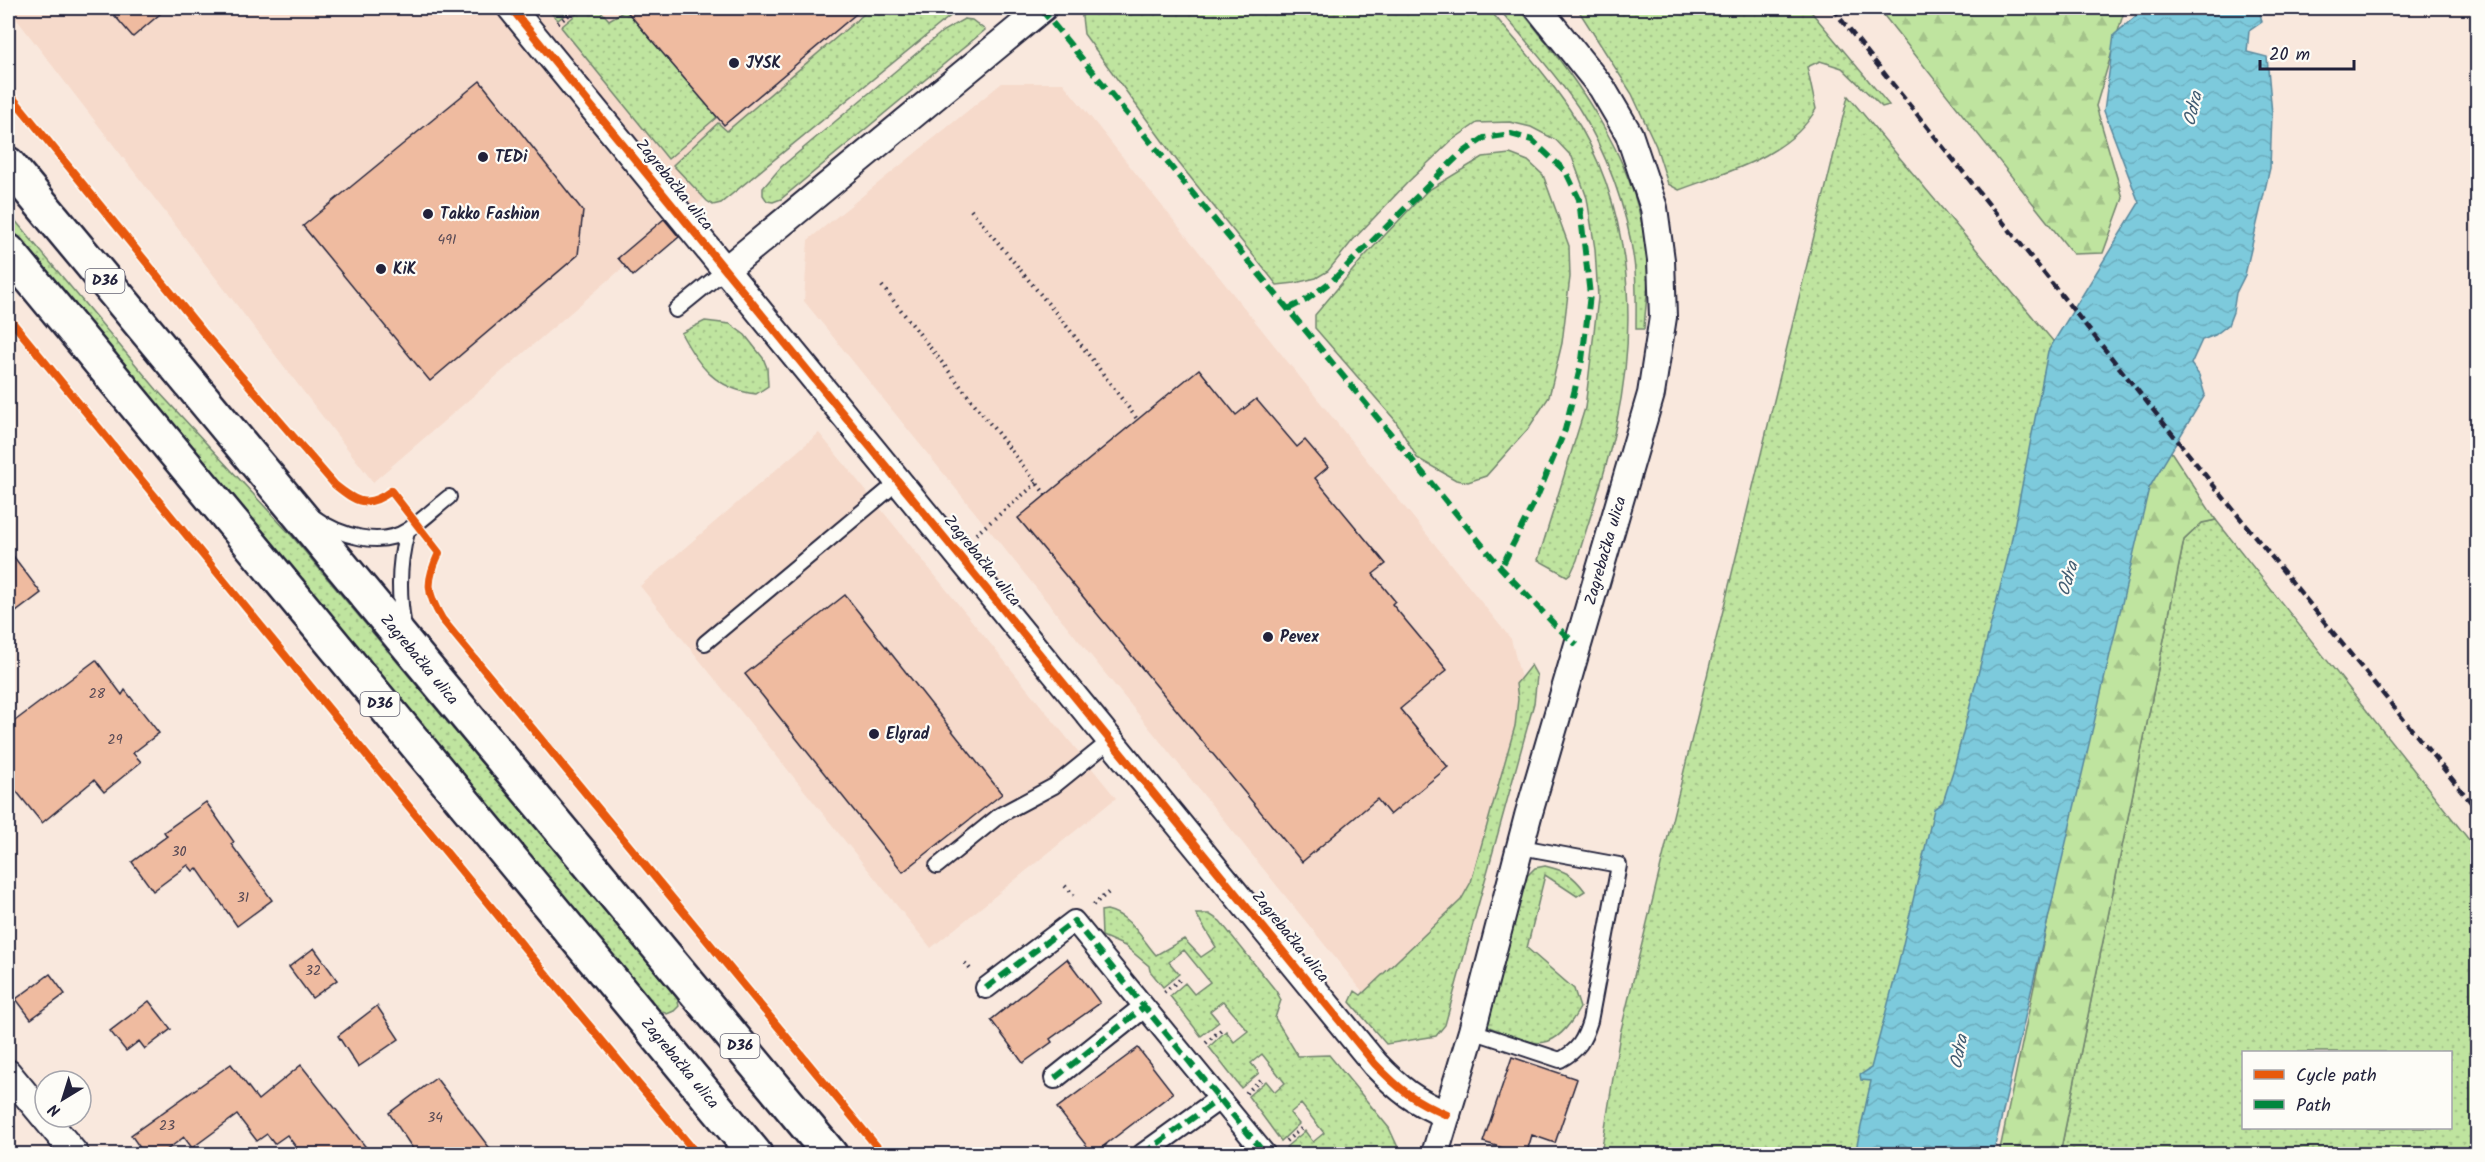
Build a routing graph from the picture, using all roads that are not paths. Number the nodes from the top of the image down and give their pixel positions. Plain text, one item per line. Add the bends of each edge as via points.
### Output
1 (511, 8) edge
2 (1041, 8) edge
3 (1538, 8) edge
4 (8, 164) edge
5 (8, 251) edge
6 (725, 270) junction
7 (676, 310) dead end
8 (899, 482) junction
9 (281, 492) junction
10 (448, 497) dead end
11 (407, 532) junction
12 (705, 643) dead end
13 (407, 645) junction
14 (1111, 740) junction
15 (1521, 847) junction
16 (937, 867) dead end
17 (987, 988) dead end
18 (1144, 1008) junction
19 (1472, 1032) junction
20 (8, 1073) edge
21 (1055, 1078) dead end
22 (1219, 1099) junction
23 (1447, 1115) junction
24 (75, 1155) edge
25 (755, 1155) edge
26 (830, 1155) edge
27 (1143, 1155) edge
28 (1264, 1155) edge
29 (1435, 1155) edge

1 - 6 street, Zagrebačka ulica
2 - 6 street
3 - 15 street, Zagrebačka ulica via 1602,88 1629,134 1654,208 1663,317 1651,394
4 - 9 main road, Zagrebačka ulica / D36
5 - 25 main road, Zagrebačka ulica / D36
6 - 7 lane
6 - 8 street, Zagrebačka ulica
8 - 12 lane
8 - 14 street, Zagrebačka ulica
9 - 11 lane via 324,524 347,534 366,538
9 - 13 main road, Zagrebačka ulica / D36
10 - 11 lane
11 - 13 lane via 399,583
13 - 26 main road, Zagrebačka ulica / D36
14 - 16 lane via 1054,786 1000,815
14 - 23 street, Zagrebačka ulica via 1375,1064 1400,1090
15 - 19 street, Zagrebačka ulica
15 - 19 lane via 1619,865 1590,1021 1582,1044 1560,1060
17 - 18 street via 1074,921
18 - 21 street
18 - 22 street
19 - 23 street, Zagrebačka ulica
20 - 24 street
22 - 27 street
22 - 28 street
23 - 29 street, Zagrebačka ulica

